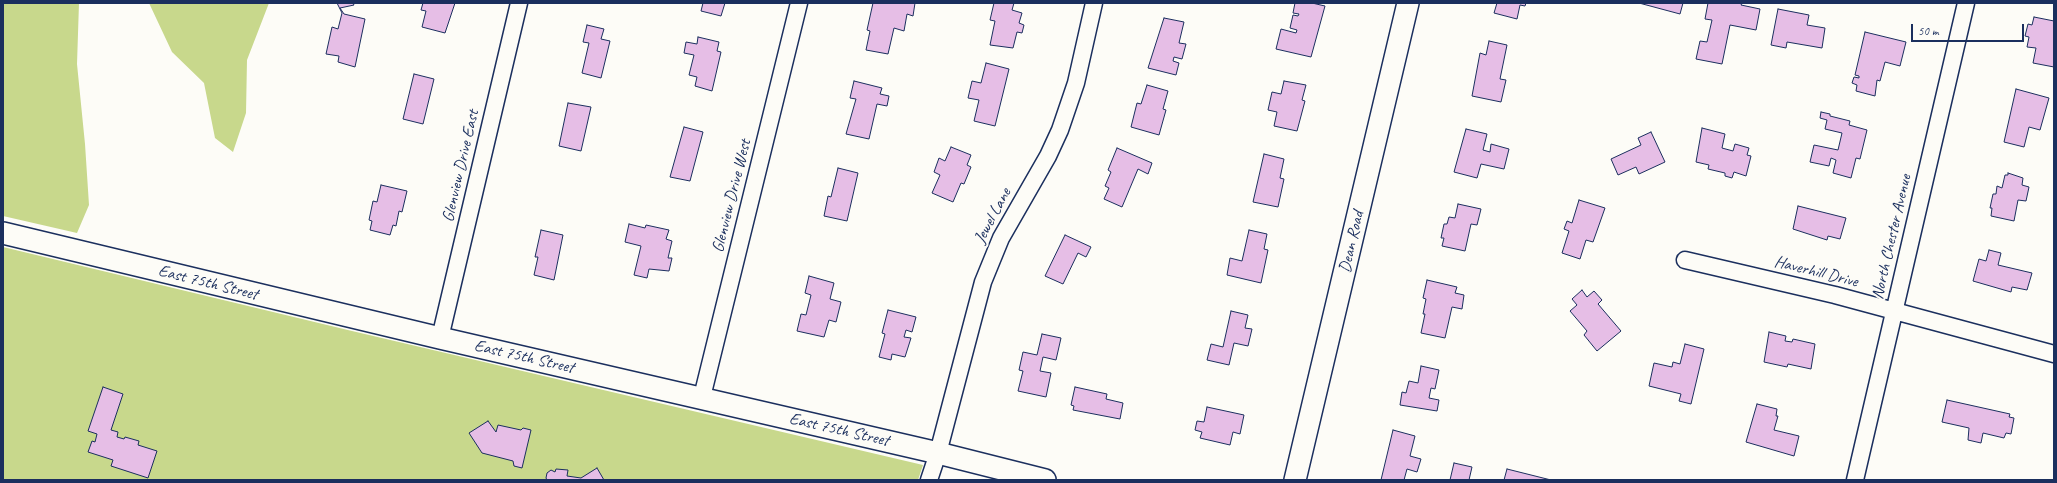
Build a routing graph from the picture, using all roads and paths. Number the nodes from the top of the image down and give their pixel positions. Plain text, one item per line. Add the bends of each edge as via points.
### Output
1 (519, 3) edge
2 (799, 3) edge
3 (1094, 3) edge
4 (1408, 3) edge
5 (1966, 3) edge
6 (3, 233) edge
7 (1685, 260) dead end
8 (1895, 312) junction
9 (440, 338) junction
10 (2054, 354) edge
11 (702, 397) junction
12 (938, 453) junction
13 (929, 480) edge
14 (1045, 480) edge
15 (1295, 480) edge
16 (1855, 480) edge

1 - 9 street, Glenview Drive East
2 - 11 street, Glenview Drive West
3 - 12 street, Jewel Lane via 1076,83 1060,130 1001,238 983,282
4 - 15 street, Dean Road
5 - 8 street, North Chester Avenue
6 - 9 street, East 75th Street
7 - 8 street, Haverhill Drive via 1835,295
8 - 10 street, Haverhill Drive
8 - 16 street, North Chester Avenue
9 - 11 street, East 75th Street
11 - 12 street, East 75th Street
12 - 13 street, Jewel Lane
12 - 14 street, East 75th Street

